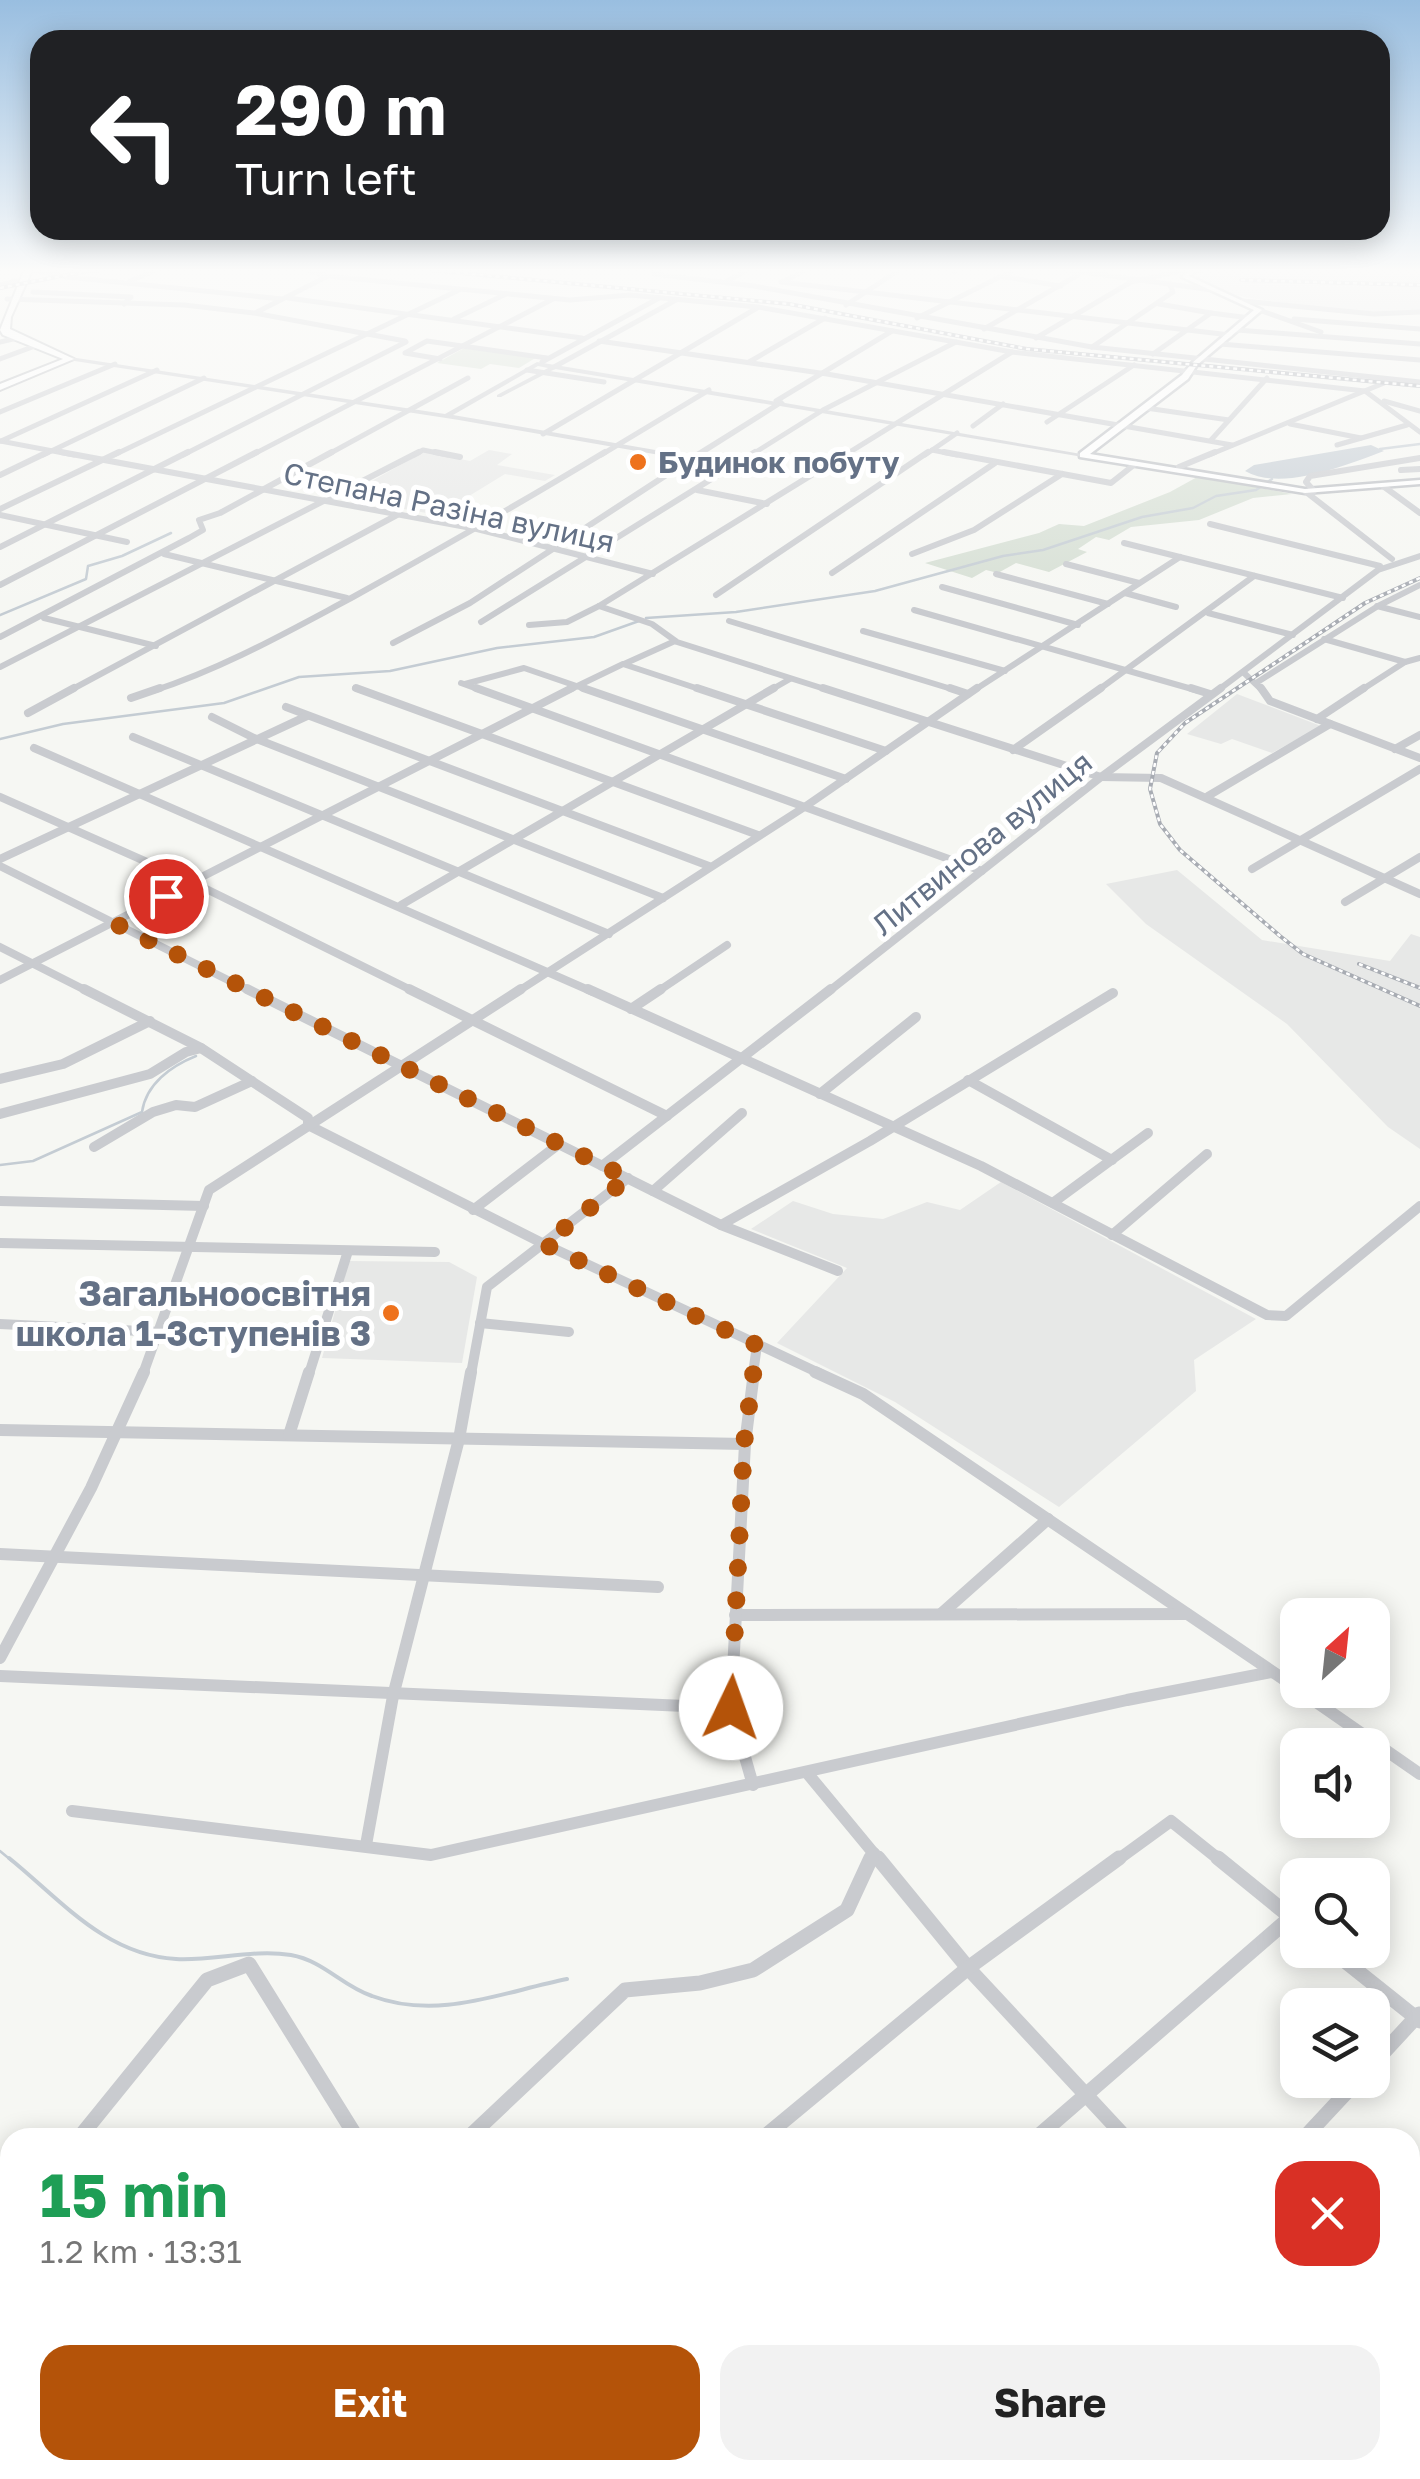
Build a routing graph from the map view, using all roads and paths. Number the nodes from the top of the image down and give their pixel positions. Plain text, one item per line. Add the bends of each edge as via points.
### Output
1 (68, 384) edge
2 (126, 384) edge
3 (192, 384) edge
4 (236, 384) edge
5 (262, 384) edge
6 (326, 384) edge
7 (391, 384) edge
8 (457, 384) edge
9 (503, 384) edge
10 (524, 384) edge
11 (630, 384) edge
12 (668, 384) edge
13 (808, 384) edge
14 (875, 384) edge
15 (887, 384) edge
16 (960, 384) edge
17 (1105, 384) edge
18 (1175, 384) edge
19 (1262, 384) edge
20 (1313, 384) edge
21 (1380, 384) edge
22 (255, 387) junction
23 (708, 390) junction
24 (1365, 390) junction
25 (943, 394) junction
26 (304, 395) junction
27 (1383, 401) junction
28 (779, 402) junction
29 (352, 403) junction
30 (1003, 404) junction
31 (1146, 408) junction
32 (823, 410) junction
33 (1420, 410) edge
34 (0, 412) edge
35 (405, 412) junction
36 (1059, 414) junction
37 (446, 416) junction
38 (459, 418) junction
39 (1229, 420) junction
40 (1047, 422) dead end
41 (893, 423) junction
42 (1289, 424) junction
43 (1124, 425) junction
44 (1407, 425) junction
45 (972, 426) dead end
46 (1420, 432) edge
47 (543, 434) junction
48 (957, 434) junction
49 (1361, 438) junction
50 (1211, 440) junction
51 (0, 441) edge
52 (1232, 445) junction
53 (1337, 445) dead end
54 (612, 446) junction
55 (52, 450) junction
56 (932, 450) junction
57 (1083, 455) junction
58 (460, 457) dead end
59 (1420, 458) edge
60 (689, 459) junction
61 (102, 460) junction
62 (996, 462) junction
63 (1136, 464) junction
64 (734, 466) junction
65 (1420, 468) edge
66 (154, 469) junction
67 (1400, 470) dead end
68 (1062, 474) junction
69 (1192, 474) junction
70 (0, 475) edge
71 (208, 479) junction
72 (1420, 482) edge
73 (1384, 486) junction
74 (263, 489) junction
75 (696, 490) junction
76 (1309, 491) junction
77 (325, 500) junction
78 (766, 504) junction
79 (0, 512) edge
80 (1420, 513) edge
81 (399, 514) junction
82 (46, 523) junction
83 (1210, 524) dead end
84 (477, 529) junction
85 (95, 536) junction
86 (126, 542) dead end
87 (1124, 543) dead end
88 (0, 547) edge
89 (549, 550) junction
90 (163, 553) junction
91 (912, 554) dead end
92 (1420, 556) edge
93 (1180, 557) junction
94 (583, 559) junction
95 (1392, 560) junction
96 (204, 563) junction
97 (1066, 564) dead end
98 (1380, 566) junction
99 (832, 573) dead end
100 (653, 574) junction
101 (996, 574) dead end
102 (1254, 576) junction
103 (276, 580) junction
104 (1139, 583) junction
105 (0, 584) edge
106 (1420, 586) edge
107 (942, 587) dead end
108 (1125, 593) junction
109 (716, 595) dead end
110 (348, 598) junction
111 (1344, 598) junction
112 (1108, 604) junction
113 (600, 606) junction
114 (1176, 606) dead end
115 (1375, 606) junction
116 (914, 610) dead end
117 (1208, 613) junction
118 (1420, 617) edge
119 (44, 618) junction
120 (729, 621) dead end
121 (481, 622) dead end
122 (528, 625) dead end
123 (1078, 625) junction
124 (79, 626) junction
125 (863, 631) dead end
126 (1293, 635) junction
127 (0, 638) edge
128 (1324, 639) junction
129 (676, 641) junction
130 (394, 643) dead end
131 (156, 646) junction
132 (1045, 646) junction
133 (1419, 658) edge
134 (1406, 662) junction
135 (622, 664) junction
136 (0, 667) edge
137 (1124, 670) junction
138 (1005, 671) junction
139 (1243, 672) junction
140 (790, 679) junction
141 (1256, 682) junction
142 (577, 686) junction
143 (355, 688) dead end
144 (968, 694) junction
145 (1210, 694) junction
146 (131, 698) dead end
147 (745, 704) junction
148 (286, 707) dead end
149 (530, 708) junction
150 (28, 713) dead end
151 (310, 714) junction
152 (212, 717) dead end
153 (1317, 719) junction
154 (926, 723) junction
155 (1330, 724) junction
156 (704, 729) junction
157 (480, 732) junction
158 (1420, 735) edge
159 (133, 737) dead end
160 (254, 738) junction
161 (34, 748) dead end
162 (1395, 749) junction
163 (1013, 750) junction
164 (886, 751) junction
165 (660, 755) junction
166 (1420, 758) edge
167 (430, 760) junction
168 (197, 765) junction
169 (1420, 769) edge
170 (1101, 776) junction
171 (846, 779) junction
172 (614, 782) junction
173 (378, 786) junction
174 (138, 792) junction
175 (1208, 796) junction
176 (0, 797) edge
177 (806, 806) junction
178 (563, 810) junction
179 (325, 816) junction
180 (68, 826) junction
181 (758, 836) junction
182 (513, 840) junction
183 (1299, 841) junction
184 (264, 845) junction
185 (1420, 857) edge
186 (0, 862) edge
187 (709, 866) junction
188 (1252, 869) dead end
189 (460, 871) junction
190 (982, 871) junction
191 (1385, 880) junction
192 (192, 882) junction
193 (1420, 894) edge
194 (663, 898) junction
195 (1346, 902) dead end
196 (400, 905) junction
197 (114, 923) junction
198 (608, 934) junction
199 (726, 945) dead end
200 (0, 947) edge
201 (32, 964) junction
202 (548, 971) junction
203 (0, 980) edge
204 (1114, 993) dead end
205 (631, 1010) junction
206 (916, 1017) dead end
207 (474, 1019) junction
208 (150, 1021) junction
209 (201, 1048) junction
210 (738, 1058) junction
211 (400, 1066) junction
212 (0, 1078) edge
213 (968, 1080) junction
214 (252, 1081) junction
215 (820, 1094) junction
216 (742, 1113) dead end
217 (0, 1114) edge
218 (667, 1116) junction
219 (308, 1126) junction
220 (890, 1126) junction
221 (1148, 1133) dead end
222 (559, 1144) junction
223 (94, 1146) dead end
224 (1208, 1154) dead end
225 (1112, 1160) junction
226 (602, 1166) junction
227 (628, 1178) junction
228 (653, 1191) junction
229 (0, 1200) edge
230 (1054, 1202) junction
231 (204, 1206) junction
232 (1420, 1206) edge
233 (473, 1210) junction
234 (721, 1225) junction
235 (1112, 1235) junction
236 (0, 1243) edge
237 (544, 1244) junction
238 (192, 1250) junction
239 (348, 1252) junction
240 (436, 1252) dead end
241 (838, 1271) dead end
242 (480, 1323) junction
243 (0, 1324) edge
244 (161, 1332) junction
245 (570, 1332) dead end
246 (757, 1345) junction
247 (0, 1430) edge
248 (118, 1432) junction
249 (290, 1435) junction
250 (459, 1439) junction
251 (744, 1444) junction
252 (1048, 1519) junction
253 (0, 1554) edge
254 (57, 1558) junction
255 (421, 1575) junction
256 (658, 1587) dead end
257 (941, 1614) junction
258 (1188, 1614) junction
259 (736, 1615) junction
260 (0, 1658) edge
261 (1272, 1672) junction
262 (0, 1676) edge
263 (1280, 1677) edge
264 (393, 1696) junction
265 (731, 1708) junction
266 (1325, 1708) edge
267 (808, 1774) junction
268 (1420, 1774) edge
269 (754, 1786) junction
270 (72, 1811) dead end
271 (366, 1845) junction
272 (874, 1853) junction
273 (1280, 1905) edge
274 (1280, 1930) edge
275 (968, 1968) junction
276 (1354, 1968) edge
277 (1419, 2018) edge
278 (1390, 2046) edge
279 (1084, 2094) junction
280 (1341, 2098) edge
281 (87, 2128) edge
282 (352, 2128) edge
283 (479, 2128) edge
284 (775, 2128) edge
285 (1047, 2128) edge
286 (1116, 2128) edge
287 (1313, 2128) edge

1 - 34 street
2 - 51 street
3 - 55 street
4 - 22 street
5 - 22 street
6 - 26 street
7 - 29 street
8 - 35 street
9 - 37 street
10 - 38 street
11 - 47 street
12 - 23 street
13 - 28 street
14 - 32 street
15 - 25 street
16 - 25 street
17 - 36 street
18 - 31 main road
19 - 39 street
20 - 24 street
21 - 24 street
22 - 26 street
22 - 61 street
23 - 28 street
23 - 54 street
24 - 27 street
24 - 42 street
25 - 30 street
25 - 41 street
26 - 29 street
26 - 66 street
27 - 33 street
27 - 44 street
28 - 32 street
28 - 60 street
29 - 35 street
29 - 71 street
30 - 36 street
30 - 45 street
31 - 39 street
31 - 43 main road
32 - 41 street
32 - 64 street
35 - 37 street
35 - 74 street
36 - 40 street
36 - 43 street
37 - 38 street
38 - 47 street
39 - 50 street
41 - 48 street
41 - 78 street
42 - 49 street
42 - 52 street
43 - 50 street
43 - 57 main road
44 - 46 street
44 - 49 street
47 - 54 street
48 - 56 street
48 - 57 street
49 - 53 street
50 - 52 street
51 - 55 street, Степана Разіна вулиця
52 - 69 street via 1179,467
54 - 60 street
54 - 84 street
55 - 61 street, Степана Разіна вулиця
55 - 70 street
56 - 62 street
56 - 109 street
57 - 63 main road
58 - 77 street via 423,450
59 - 76 street via 1310,476
60 - 64 street
60 - 89 street
61 - 66 street, Степана Разіна вулиця
61 - 79 street
62 - 68 street
62 - 99 street
63 - 68 street via 1111,483
63 - 69 main road
64 - 75 street
65 - 67 street
66 - 71 street, Степана Разіна вулиця
66 - 82 street
68 - 91 street via 974,530
69 - 76 main road
71 - 74 street, Степана Разіна вулиця
71 - 85 street
72 - 73 main road
73 - 76 main road
73 - 80 street
74 - 77 street, Степана Разіна вулиця
74 - 90 street via 198,520 202,530
75 - 78 street
75 - 94 street
76 - 95 street
77 - 81 street, Степана Разіна вулиця
77 - 96 street
78 - 100 street
79 - 82 street
81 - 84 street, Степана Разіна вулиця
81 - 103 street
82 - 85 street
82 - 88 street
83 - 98 street
84 - 89 street, Степана Разіна вулиця
84 - 110 street
85 - 86 street
85 - 105 street
87 - 93 street
89 - 94 street, Степана Разіна вулиця
89 - 130 street
90 - 96 street
90 - 119 street
92 - 95 street, Литвинова вулиця
93 - 102 street
93 - 104 street
94 - 100 street, Степана Разіна вулиця
94 - 121 street
95 - 98 street, Литвинова вулиця
96 - 103 street
96 - 124 street
97 - 104 street
98 - 111 street, Литвинова вулиця
100 - 113 street
101 - 112 street
102 - 111 street
102 - 117 street
103 - 110 street
103 - 131 street
104 - 108 street
106 - 115 street
107 - 123 street
108 - 112 street
108 - 114 street
110 - 146 street via 214,670
111 - 126 street, Литвинова вулиця
112 - 123 street
113 - 122 street via 567,622
113 - 129 street via 652,624
115 - 118 street
115 - 128 street
116 - 132 street
117 - 126 street
117 - 137 street
119 - 124 street
119 - 127 street
120 - 144 street
123 - 132 street
124 - 131 street
124 - 136 street
125 - 138 street
126 - 139 street, Литвинова вулиця
128 - 134 street
128 - 141 street
129 - 135 street
129 - 140 street
131 - 150 street
132 - 137 street
132 - 138 street
133 - 134 street
134 - 153 street
135 - 142 street
135 - 147 street
137 - 145 street
137 - 163 street
138 - 144 street
139 - 141 street
139 - 145 street, Литвинова вулиця
140 - 147 street
140 - 154 street
141 - 153 street via 1267,700
142 - 149 street
142 - 149 street via 515,668 463,684
142 - 156 street
143 - 157 street
144 - 154 street
145 - 170 street, Литвинова вулиця
147 - 156 street
147 - 164 street
148 - 151 street
149 - 157 street
149 - 165 street
151 - 160 street
151 - 167 street
152 - 160 street
153 - 155 street
154 - 163 street
154 - 164 street
155 - 162 street
155 - 175 street
156 - 165 street
156 - 171 street
157 - 167 street
157 - 172 street
158 - 162 street
159 - 168 street
160 - 168 street
160 - 173 street
161 - 174 street
162 - 166 street
163 - 170 street
164 - 171 street
165 - 172 street
165 - 177 street
167 - 173 street
167 - 178 street
168 - 174 street
168 - 179 street
169 - 183 street
170 - 175 street via 1161,778
170 - 190 street, Литвинова вулиця
171 - 177 street
172 - 178 street
172 - 181 street
173 - 179 street
173 - 182 street
174 - 180 street
174 - 184 street
175 - 183 street
176 - 180 street
177 - 181 street
177 - 190 street
178 - 182 street
178 - 187 street
179 - 184 street
179 - 189 street
180 - 186 street
180 - 192 street
181 - 187 street
182 - 189 street
182 - 194 street
183 - 188 street
183 - 191 street
184 - 192 street
184 - 196 street
185 - 191 street
186 - 197 street
187 - 194 street
189 - 196 street
189 - 198 street
190 - 210 street, Литвинова вулиця
191 - 193 street
191 - 195 street
192 - 197 street
192 - 207 street
194 - 198 street
196 - 202 street
197 - 201 street
197 - 211 street
198 - 202 street
199 - 205 street
200 - 201 street
201 - 203 street
201 - 208 street
202 - 205 street
202 - 207 street
204 - 213 street
205 - 210 street
206 - 215 street
207 - 211 street
207 - 218 street
208 - 209 street
208 - 212 street via 62,1064
209 - 214 street
209 - 217 street via 150,1074
210 - 215 street
210 - 218 street, Литвинова вулиця
211 - 219 street
211 - 222 street
213 - 220 street
213 - 225 street
214 - 219 street via 308,1118
214 - 223 street via 195,1107 153,1112
215 - 220 street
216 - 228 street
218 - 226 street, Литвинова вулиця
219 - 231 street via 209,1190
219 - 233 street
220 - 230 street
220 - 234 street via 822,1173
221 - 225 street
222 - 226 street
222 - 233 street
224 - 235 street
225 - 230 street
226 - 227 street
227 - 228 street
227 - 237 street
228 - 234 street
229 - 231 street
230 - 235 street
231 - 238 street
232 - 235 street via 1286,1316 1267,1315
233 - 237 street
234 - 241 street
236 - 238 street
237 - 242 street via 487,1288
237 - 246 street
238 - 239 street
238 - 244 street
239 - 240 street
239 - 249 street
242 - 245 street
242 - 250 street
243 - 244 street
244 - 248 street
246 - 251 street
246 - 252 street via 863,1394
247 - 248 street
248 - 249 street
248 - 254 street
249 - 250 street
250 - 251 street
250 - 255 street
251 - 259 street
252 - 257 street
252 - 258 street
253 - 254 street
254 - 255 street
254 - 260 street
255 - 256 street
255 - 264 street
257 - 258 street
257 - 259 street
258 - 261 street
259 - 265 street
261 - 263 street
261 - 267 street
262 - 264 street
264 - 265 street
264 - 271 street
265 - 269 street
266 - 268 street
267 - 269 street
267 - 272 street
269 - 271 street via 431,1855
270 - 271 street
272 - 275 street
272 - 283 street via 837,1920 753,1970 625,1990
273 - 275 street via 1171,1820
274 - 279 street
275 - 279 street
275 - 284 street
276 - 277 street
277 - 278 street
279 - 285 street
279 - 286 street
280 - 287 street
281 - 282 street via 208,1980 249,1964

